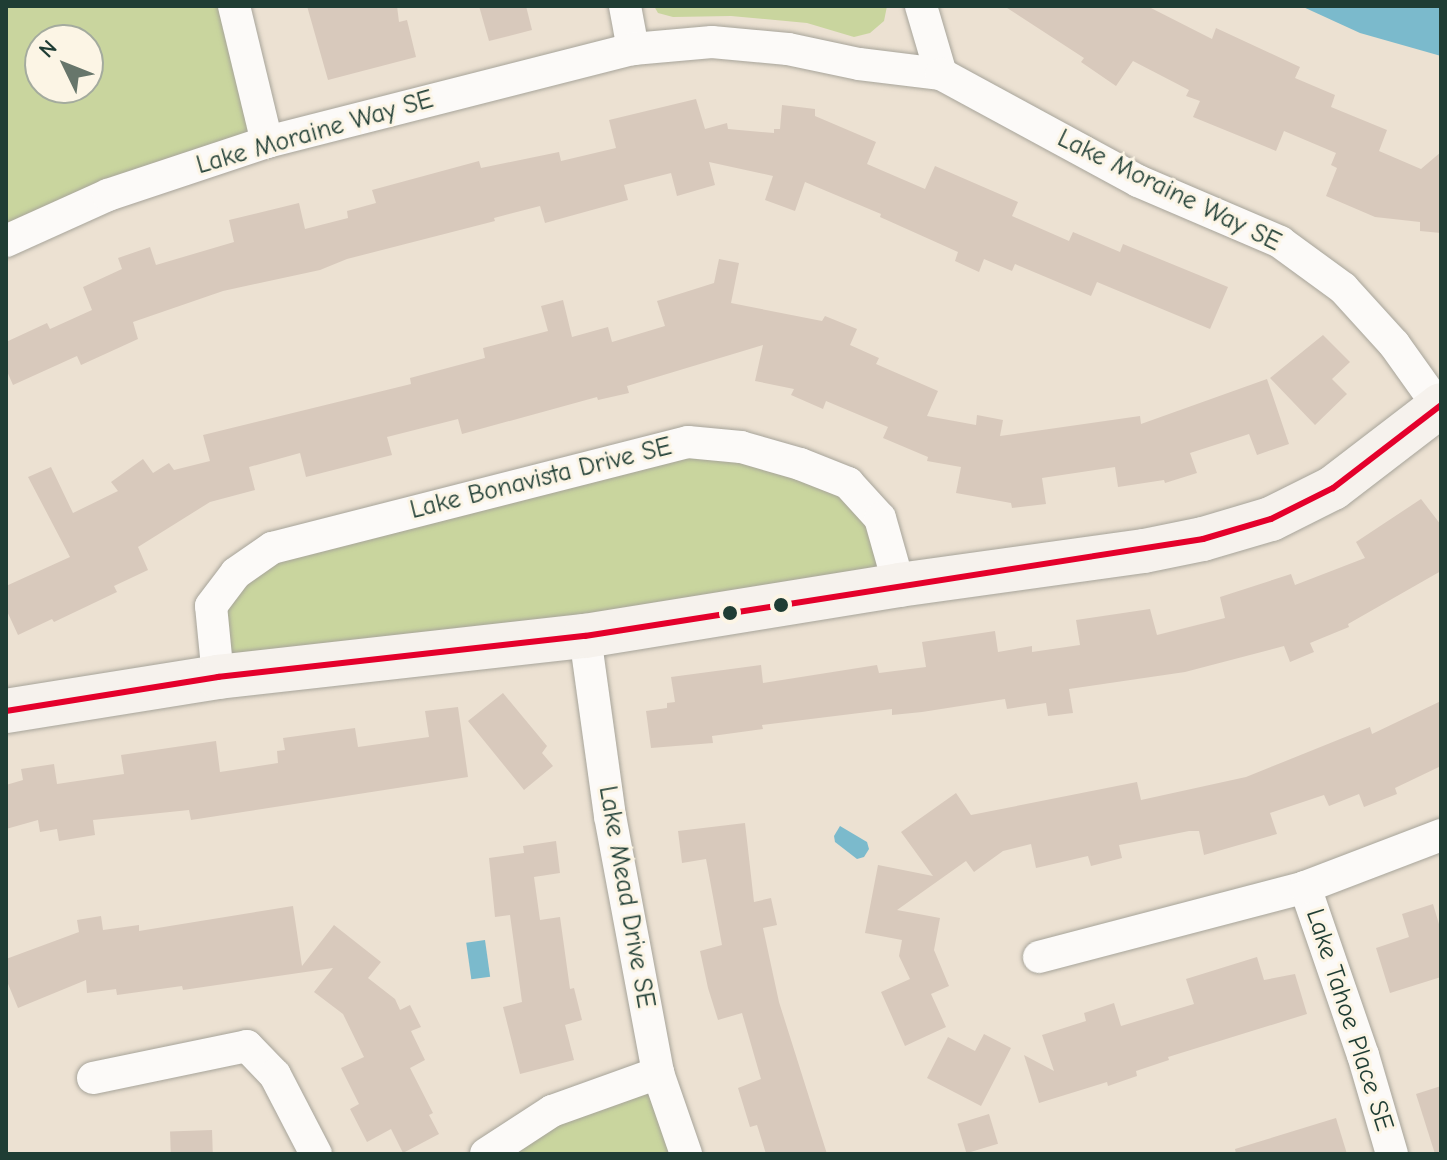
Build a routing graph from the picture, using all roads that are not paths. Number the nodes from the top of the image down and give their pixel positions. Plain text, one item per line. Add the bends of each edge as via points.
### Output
1 (234, 6) edge
2 (625, 6) edge
3 (921, 6) edge
4 (633, 49) junction
5 (941, 74) junction
6 (267, 142) junction
7 (6, 241) edge
8 (1440, 406) edge
9 (899, 585) junction
10 (585, 636) junction
11 (218, 677) junction
12 (6, 711) edge
13 (1441, 835) edge
14 (1305, 887) junction
15 (1039, 957) dead end
16 (658, 1073) junction
17 (93, 1078) dead end
18 (316, 1154) edge
19 (486, 1154) edge
20 (686, 1154) edge
21 (1392, 1154) edge

1 - 6 street
2 - 4 street
3 - 5 street
4 - 5 street, Lake Moraine Way SE via 712,42
4 - 6 street, Lake Moraine Way SE
5 - 8 street, Lake Moraine Way SE via 1138,181 1280,242 1343,288
6 - 7 street, Lake Moraine Way SE via 108,195
8 - 9 street via 1333,488 1271,519 1144,551
9 - 10 street
9 - 11 street, Lake Bonavista Drive SE via 880,518 848,483 741,447 688,442 272,548 236,573 211,606
10 - 11 street
10 - 16 street, Lake Mead Drive SE via 610,816
11 - 12 street
13 - 14 street, Lake Tahoe Place SE
14 - 15 street, Lake Tahoe Place SE
14 - 21 street, Lake Tahoe Place SE
16 - 19 street via 552,1111
16 - 20 street, Lake Mead Drive SE
17 - 18 street via 247,1046 275,1075

